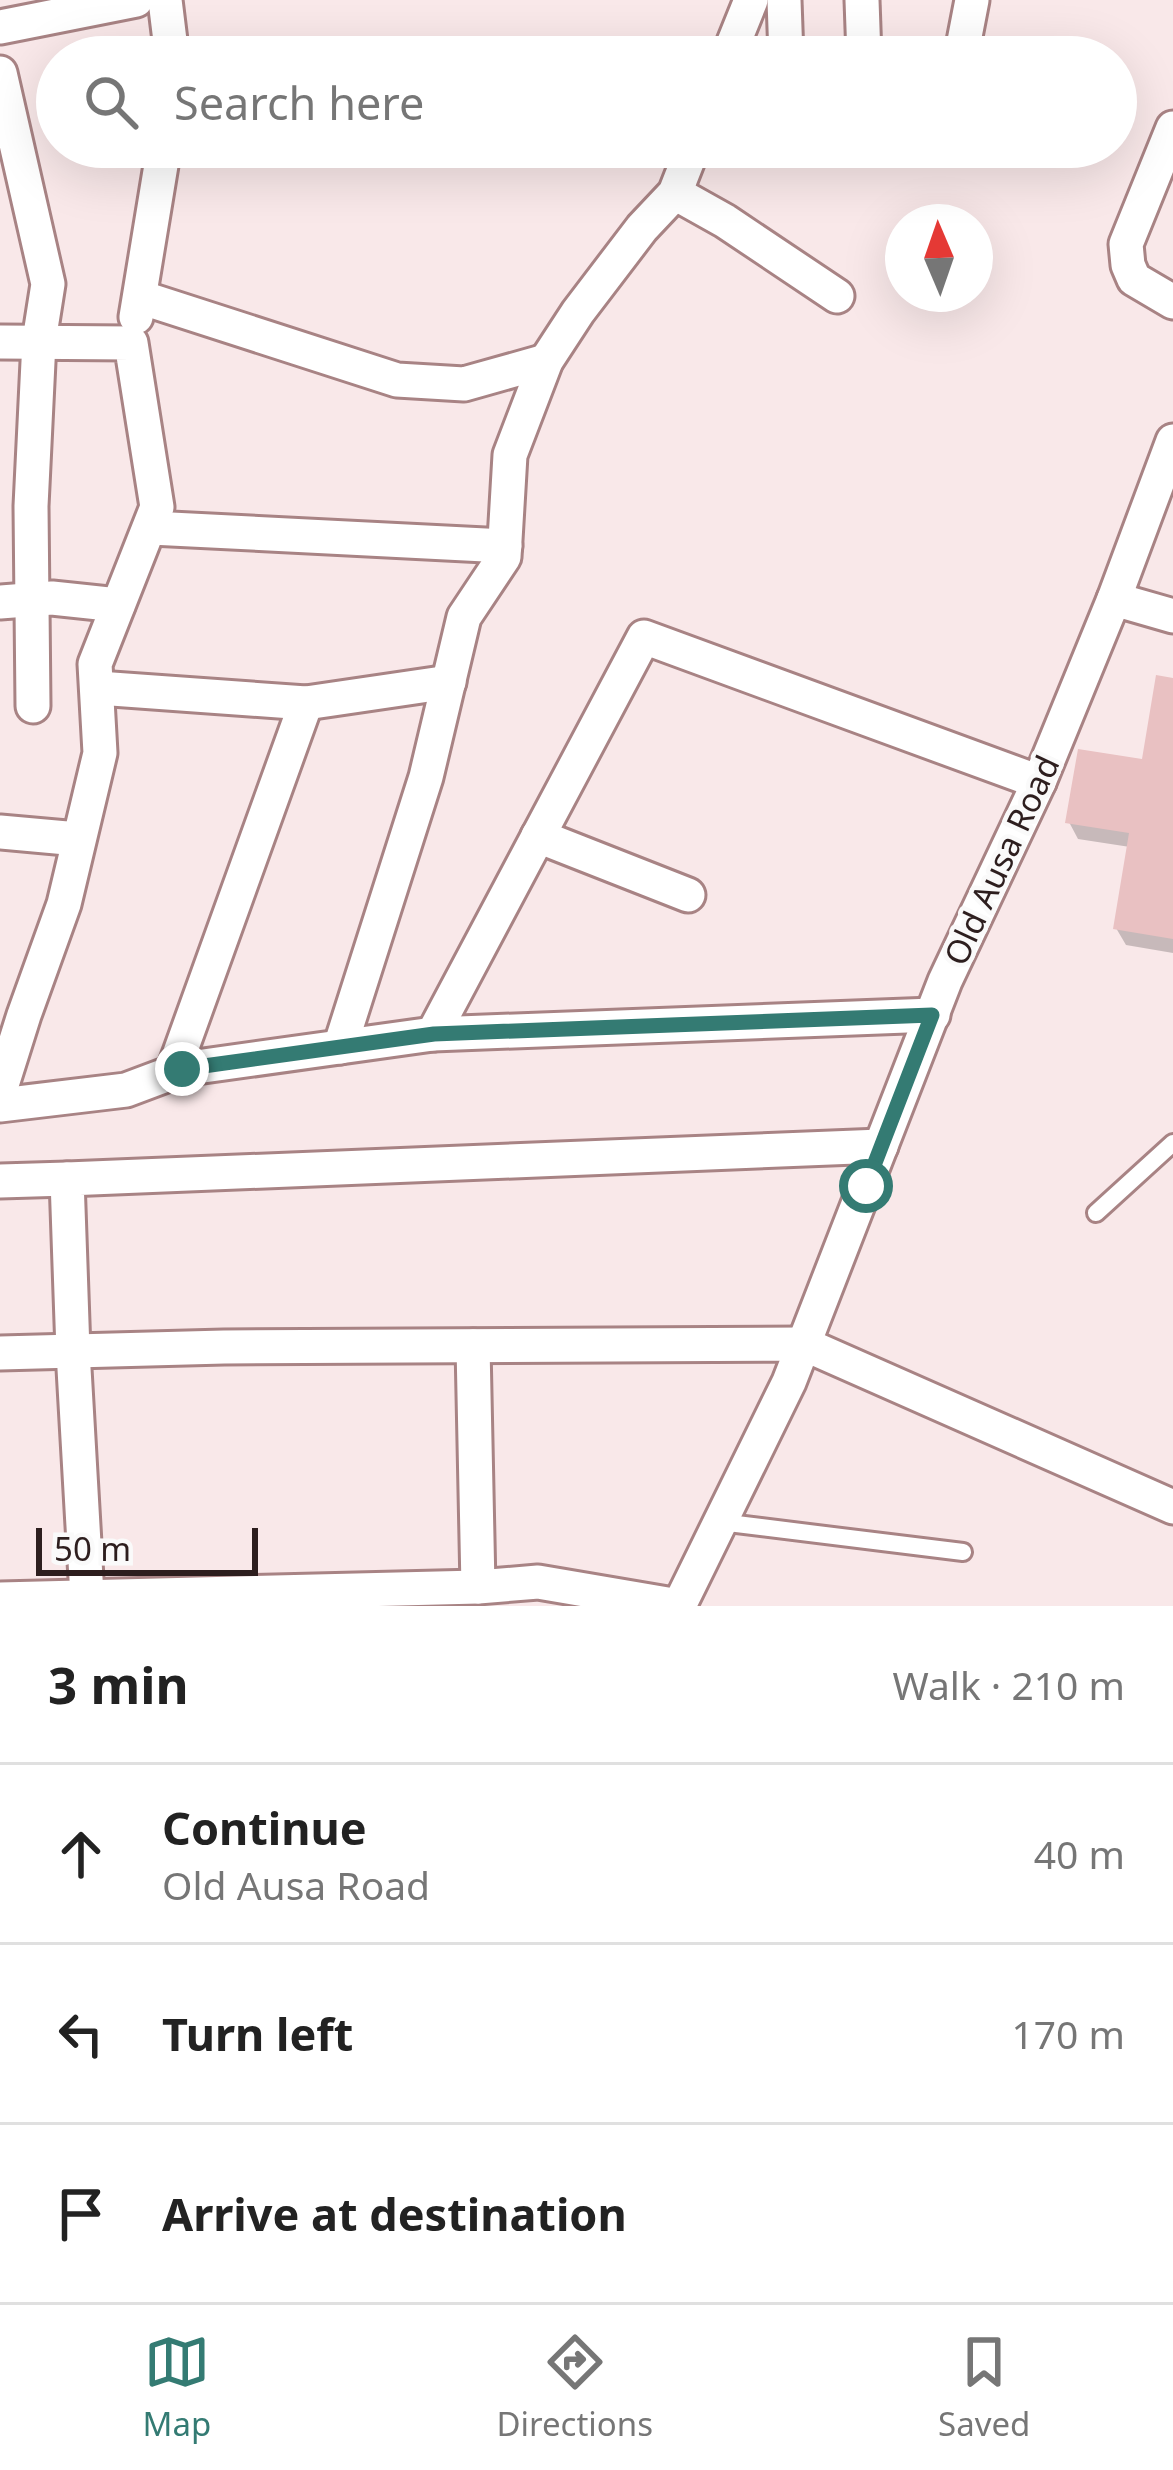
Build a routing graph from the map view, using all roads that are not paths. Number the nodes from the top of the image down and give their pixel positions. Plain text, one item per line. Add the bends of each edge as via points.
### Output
1 (136, 0) edge
2 (165, 0) edge
3 (751, 0) edge
4 (784, 0) edge
5 (862, 0) edge
6 (973, 0) edge
7 (0, 27) edge
8 (169, 36) edge
9 (736, 36) edge
10 (785, 36) edge
11 (864, 36) edge
12 (965, 36) edge
13 (0, 73) edge
14 (1173, 128) edge
15 (161, 168) edge
16 (685, 168) edge
17 (675, 193) junction
18 (837, 296) dead end
19 (140, 297) junction
20 (1173, 302) edge
21 (39, 341) junction
22 (0, 342) edge
23 (131, 344) junction
24 (546, 361) junction
25 (1173, 441) edge
26 (151, 528) junction
27 (505, 546) junction
28 (1114, 599) junction
29 (17, 601) edge
30 (118, 605) junction
31 (1173, 616) edge
32 (449, 682) junction
33 (98, 688) junction
34 (306, 703) junction
35 (33, 706) dead end
36 (1039, 782) junction
37 (0, 832) edge
38 (538, 836) junction
39 (78, 839) junction
40 (688, 895) dead end
41 (932, 1015) junction
42 (434, 1034) junction
43 (340, 1047) junction
44 (173, 1072) junction
45 (0, 1091) edge
46 (0, 1106) edge
47 (1173, 1143) edge
48 (881, 1146) junction
49 (67, 1179) junction
50 (0, 1181) edge
51 (1096, 1214) dead end
52 (804, 1344) junction
53 (473, 1346) junction
54 (73, 1352) junction
55 (0, 1353) edge
56 (1173, 1507) edge
57 (720, 1522) junction
58 (962, 1552) dead end
59 (478, 1587) junction
60 (87, 1596) junction
61 (0, 1599) edge
62 (679, 1606) edge

1 - 7 street
2 - 8 street
3 - 9 street
4 - 10 street
5 - 11 street
6 - 12 street
13 - 21 street via 48,284
14 - 20 street via 1126,244 1134,279
15 - 19 street
16 - 17 street
17 - 18 street
17 - 24 street
19 - 23 street
19 - 24 street via 397,380 464,384
21 - 22 street
21 - 23 street
21 - 29 street
23 - 26 street via 157,508
24 - 27 street via 510,455
25 - 28 street, Old Ausa Road
26 - 27 street
26 - 30 street
27 - 32 street via 464,617
28 - 31 street
28 - 36 street, Old Ausa Road
29 - 30 street
29 - 35 street
30 - 33 street via 95,664
32 - 34 street
32 - 43 street
33 - 34 street
33 - 39 street via 100,753
34 - 44 street
36 - 38 street via 644,637
36 - 41 street, Old Ausa Road
37 - 39 street
38 - 40 street
38 - 42 street
39 - 45 street
41 - 42 street
41 - 48 street, Old Ausa Road
42 - 43 street
43 - 44 street
44 - 46 street via 126,1090
47 - 51 lane
48 - 49 street
48 - 52 street, Old Ausa Road
49 - 50 street
49 - 54 street
52 - 53 street
52 - 56 street
52 - 57 street, Old Ausa Road
53 - 54 street
53 - 59 street
54 - 55 street
54 - 60 street
57 - 58 lane
57 - 62 street, Old Ausa Road
59 - 60 street
59 - 62 street via 538,1582
60 - 61 street

